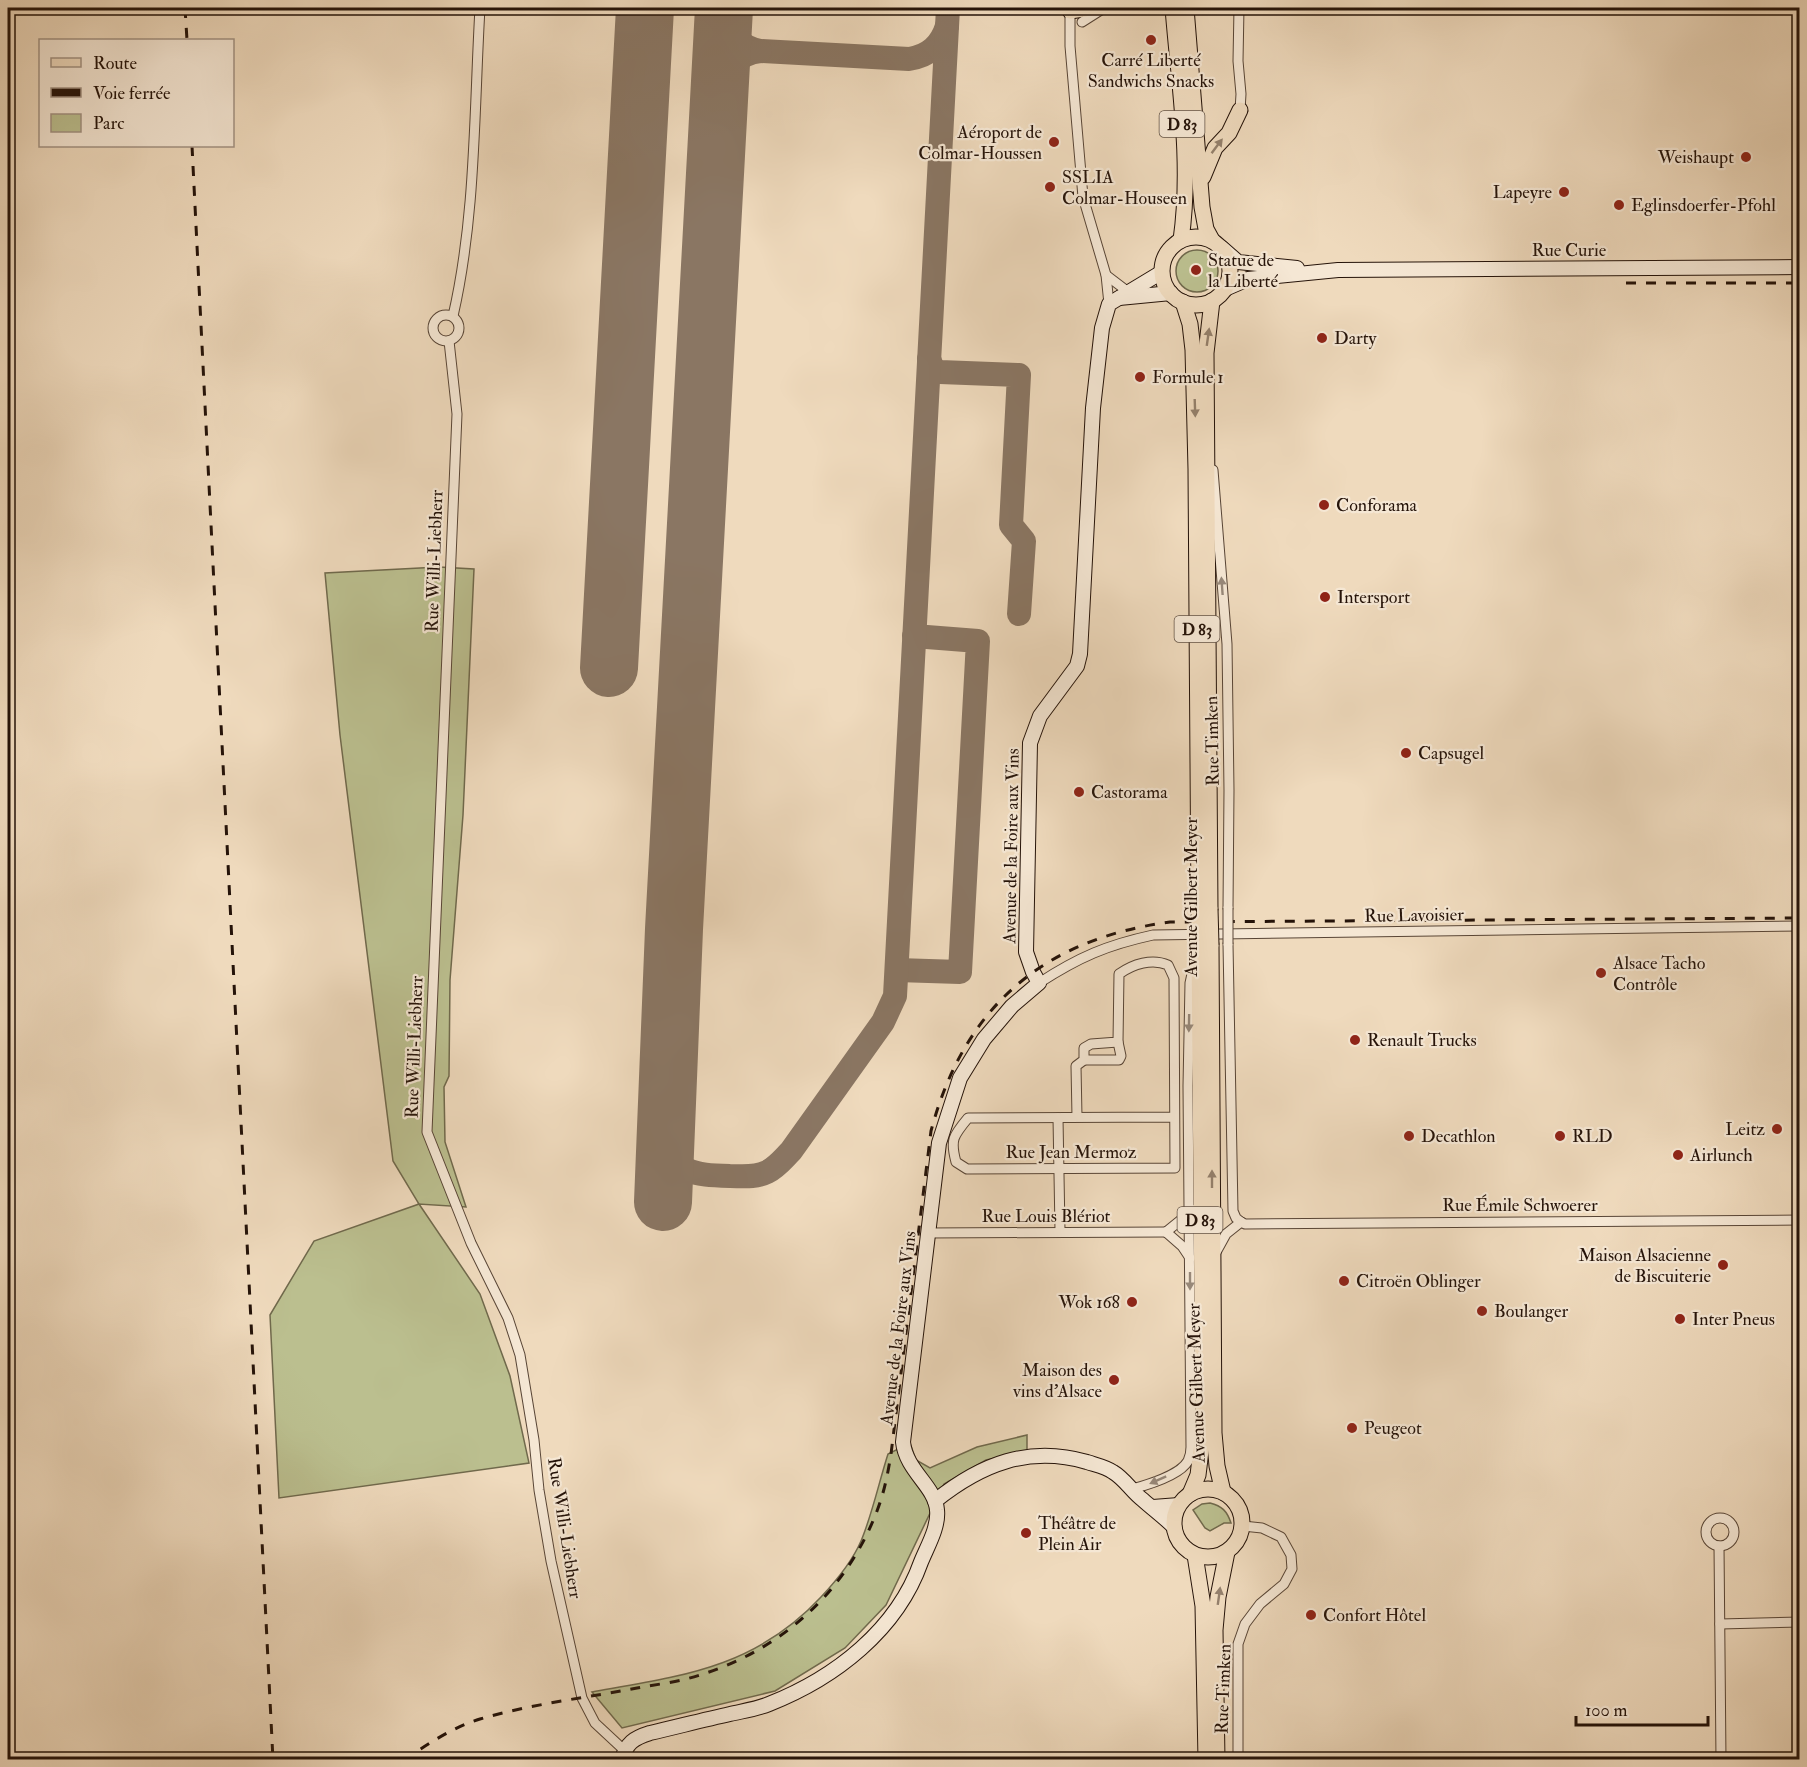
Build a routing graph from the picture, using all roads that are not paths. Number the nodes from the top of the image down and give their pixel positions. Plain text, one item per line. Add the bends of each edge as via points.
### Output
1 (480, 8) edge
2 (1090, 8) edge
3 (1104, 8) edge
4 (1173, 8) edge
5 (1186, 8) edge
6 (1239, 8) edge
7 (1070, 9) edge
8 (1082, 22) dead end
9 (1240, 110) joint
10 (1200, 185) junction
11 (1181, 240) junction
12 (1217, 244) junction
13 (1800, 267) edge
14 (1338, 270) junction
15 (1162, 272) junction
16 (1106, 275) junction
17 (1225, 289) junction
18 (1177, 297) junction
19 (1118, 298) junction
20 (1212, 301) junction
21 (453, 316) junction
22 (449, 341) junction
23 (1208, 438) junction
24 (1204, 909) junction
25 (1800, 926) edge
26 (1205, 945) junction
27 (1040, 983) junction
28 (1118, 1042) junction
29 (1084, 1060) junction
30 (1188, 1086) junction
31 (1077, 1117) junction
32 (1174, 1117) junction
33 (1058, 1118) junction
34 (1189, 1137) junction
35 (1059, 1168) junction
36 (1190, 1208) junction
37 (1800, 1220) edge
38 (1241, 1222) junction
39 (1060, 1231) junction
40 (1166, 1232) junction
41 (927, 1233) junction
42 (1190, 1258) junction
43 (1213, 1258) junction
44 (1132, 1489) junction
45 (1223, 1492) junction
46 (1184, 1500) junction
47 (935, 1501) junction
48 (1152, 1507) junction
49 (1243, 1526) junction
50 (1174, 1527) junction
51 (1719, 1546) dead end
52 (1227, 1552) junction
53 (1195, 1555) junction
54 (1800, 1622) edge
55 (1720, 1624) junction
56 (623, 1755) edge
57 (1206, 1760) edge
58 (1217, 1760) edge
59 (1238, 1760) edge
60 (1721, 1760) edge

1 - 21 street, Rue Willi-Liebherr via 469,210
2 - 7 main road
3 - 8 street
4 - 11 main road, D 83 via 1186,185
5 - 10 main road, D 83
6 - 9 street
7 - 16 street, Avenue de la Foire aux Vins via 1083,197
10 -> 9 main road via 1207,162 1229,133
10 - 12 main road, D 83 via 1204,224
11 - 12 main road via 1202,237
11 - 15 main road via 1167,253
12 - 14 street, Rue Curie via 1246,264
12 - 17 main road via 1228,257 1230,268
13 - 14 street, Rue Curie
14 - 17 street, Rue Curie via 1248,279
15 - 18 main road
15 - 19 street
16 - 19 street
16 - 19 street, Avenue de la Foire aux Vins
17 - 20 main road
18 - 19 street
18 - 20 main road via 1192,304
18 -> 24 main road, Avenue Gilbert Meyer / D 83 via 1190,324 1193,350
19 - 27 street, Avenue de la Foire aux Vins via 1102,328 1093,408 1080,654 1077,666 1040,716 1030,743 1026,952
23 -> 20 main road, Avenue Gilbert Meyer / D 83 via 1206,353
21 - 22 street, Rue Willi-Liebherr via 459,323 459,332
21 - 22 street, Rue Willi-Liebherr via 440,316 433,326 437,338
22 - 56 street, Rue Willi-Liebherr via 457,414 427,1132 471,1242 508,1318 520,1355 551,1561 582,1698 595,1723
23 - 24 main road, Avenue Gilbert Meyer / D 83
38 -> 23 street, Rue Timken, bridge via 1233,1211 1227,644
24 - 26 main road, Avenue Gilbert Meyer / D 83, bridge
25 - 27 street, Rue Lavoisier via 1153,935 1097,950
26 -> 30 street, Avenue Gilbert Meyer via 1190,983
43 -> 26 main road, Avenue Gilbert Meyer / D 83
26 - 46 main road, Avenue Gilbert Meyer / D 83 via 1203,1434 1197,1475
27 - 41 street, Avenue de la Foire aux Vins via 1012,1006 984,1039 960,1078 939,1143
28 - 29 street via 1091,1044 1084,1048
28 - 29 street via 1119,1060
28 - 32 street via 1119,974 1128,967 1157,961 1168,965 1174,978
29 - 31 street via 1076,1066
30 - 32 street
30 - 34 street, Avenue Gilbert Meyer
31 - 32 street
31 - 33 street
32 - 34 street
32 - 35 street, Rue Jean Mermoz via 1175,1168
33 - 35 street
33 - 35 street, Rue Jean Mermoz via 968,1118 957,1131 952,1146 956,1162 967,1169
34 - 36 street, Avenue Gilbert Meyer
35 - 39 street
36 - 40 street
36 - 42 street, Avenue Gilbert Meyer
37 - 38 street, Rue Émile Schwoerer
38 - 43 street via 1226,1234
39 - 40 street, Rue Louis Blériot
39 - 41 street, Rue Louis Blériot
40 - 42 street
41 - 47 street, Avenue de la Foire aux Vins via 903,1442 909,1464
42 -> 44 street, Avenue Gilbert Meyer via 1188,1461 1173,1474
43 - 45 main road, Avenue Gilbert Meyer / D 83 via 1214,1433
44 - 47 street via 1113,1472 1098,1466 1060,1456 1035,1456 990,1466
44 - 48 street
45 - 46 main road, Avenue Gilbert Meyer via 1205,1489
45 - 49 main road, Avenue Gilbert Meyer via 1238,1506
46 - 48 street
46 - 50 main road, Avenue Gilbert Meyer via 1175,1514
47 - 56 street via 937,1521 916,1578 885,1625 857,1653 834,1671 768,1705 650,1733 633,1739
48 - 50 street
49 - 52 main road via 1236,1544
49 - 59 street, Rue Timken via 1262,1528 1281,1537 1292,1555 1292,1569 1284,1584 1260,1604 1245,1624 1238,1644
50 - 53 main road via 1181,1544
51 - 55 street
52 - 53 main road via 1211,1557
58 -> 52 main road via 1215,1630
53 - 57 main road via 1203,1606
54 - 55 street
55 - 60 street

